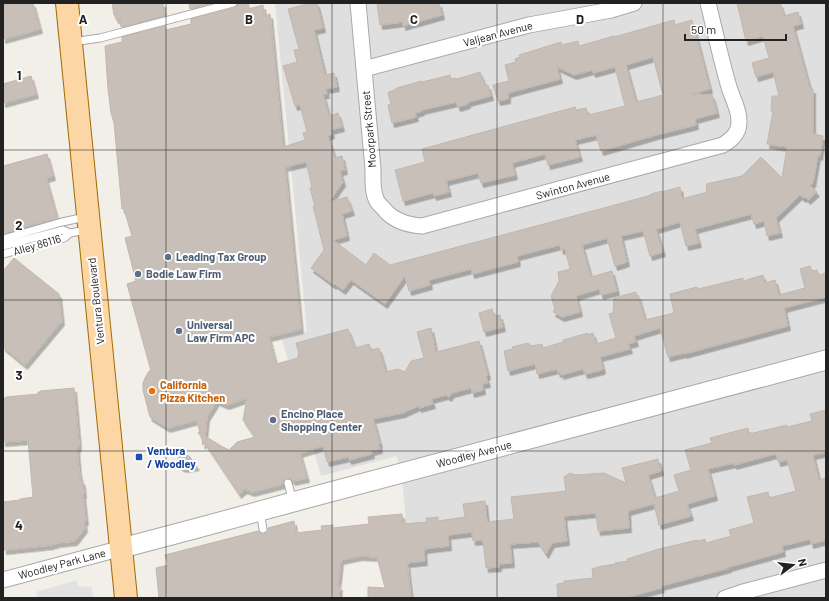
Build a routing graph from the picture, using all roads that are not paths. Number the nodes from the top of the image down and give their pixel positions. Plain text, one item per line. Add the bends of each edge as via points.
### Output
1 (67, 3) edge
2 (233, 3) edge
3 (358, 3) edge
4 (634, 3) edge
5 (708, 3) edge
6 (71, 42) junction
7 (364, 69) junction
8 (82, 226) junction
9 (422, 226) joint
10 (3, 239) edge
11 (3, 246) edge
12 (3, 254) edge
13 (826, 360) edge
14 (288, 483) dead end
15 (293, 502) junction
16 (260, 511) junction
17 (263, 529) dead end
18 (122, 548) junction
19 (826, 570) edge
20 (3, 580) edge
21 (126, 598) edge
22 (725, 598) edge

1 - 6 main road, Ventura Boulevard
2 - 6 lane via 100,38
3 - 7 street, Moorpark Street
4 - 7 street, Valjean Avenue via 611,10 529,25
5 - 9 street, Swinton Avenue via 739,120 738,130 732,139 723,145
6 - 8 main road, Ventura Boulevard
7 - 9 street, Moorpark Street via 373,169 372,184 377,201 391,217
8 - 10 lane via 62,222
8 - 11 lane, Alley 86116
8 - 12 lane, Alley 86116 via 64,238
8 - 18 main road, Ventura Boulevard
13 - 15 street, Woodley Avenue
14 - 15 lane
15 - 16 street, Woodley Avenue
16 - 17 lane
16 - 18 street, Woodley Avenue
18 - 20 street, Woodley Park Lane
18 - 21 main road, Ventura Boulevard
19 - 22 street

